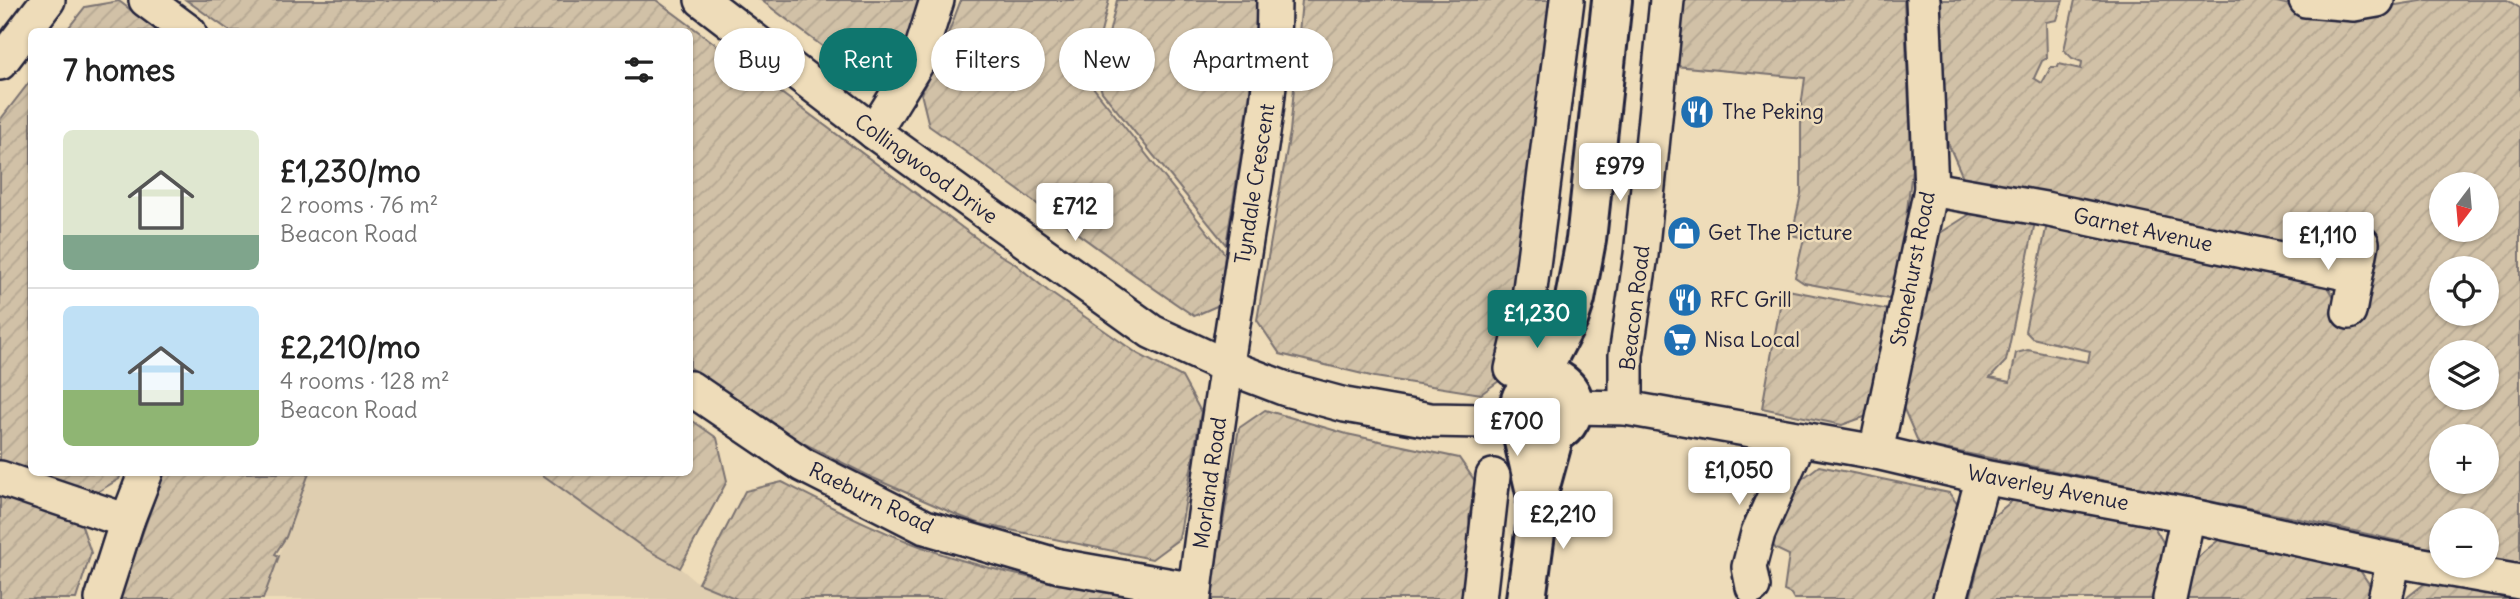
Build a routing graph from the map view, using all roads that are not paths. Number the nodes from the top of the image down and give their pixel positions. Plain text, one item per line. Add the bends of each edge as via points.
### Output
1 (48, 0) edge
2 (146, 0) edge
3 (702, 0) edge
4 (937, 0) edge
5 (1274, 0) edge
6 (1567, 0) edge
7 (1612, 0) edge
8 (1667, 0) edge
9 (1923, 0) edge
10 (2306, 0) edge
11 (2377, 0) edge
12 (184, 28) edge
13 (0, 63) edge
14 (874, 132) junction
15 (1931, 189) junction
16 (2362, 243) dead end
17 (2355, 275) junction
18 (2349, 312) dead end
19 (1226, 366) junction
20 (693, 390) edge
21 (1539, 404) junction
22 (1626, 408) junction
23 (1800, 439) junction
24 (1876, 452) junction
25 (144, 476) edge
26 (1493, 476) dead end
27 (1983, 477) junction
28 (0, 478) edge
29 (2188, 516) junction
30 (127, 521) junction
31 (2394, 560) junction
32 (2520, 582) edge
33 (1753, 587) dead end
34 (1195, 595) edge
35 (102, 599) edge
36 (1479, 599) edge
37 (1526, 599) edge
38 (1950, 599) edge
39 (2170, 599) edge
40 (2385, 599) edge

1 - 13 street
2 - 12 street
3 - 14 street, Collingwood Drive
4 - 14 street via 918,61
5 - 19 street, Tyndale Crescent via 1274,49 1265,120
6 - 21 street via 1529,297
7 - 21 main road via 1586,240 1575,299
8 - 22 street, Beacon Road via 1626,355
9 - 15 street, Stonehurst Road
10 - 11 street via 2354,4
14 - 19 street, Collingwood Drive via 1153,332
15 - 17 street, Garnet Avenue
15 - 24 street, Stonehurst Road
16 - 17 street
17 - 18 street
19 - 21 street, Collingwood Drive via 1286,389 1430,420 1484,421
19 - 34 street, Morland Road
20 - 34 street, Raeburn Road via 803,465 925,527 1059,566
21 - 22 street, Waverley Avenue
21 - 37 main road via 1536,526
22 - 23 street, Waverley Avenue
23 - 24 street, Waverley Avenue
23 - 33 street via 1758,533 1749,566
24 - 27 street, Waverley Avenue
25 - 30 street
26 - 36 street
27 - 29 street, Waverley Avenue
27 - 38 street
28 - 30 street
29 - 31 street, Waverley Avenue
29 - 39 street
30 - 35 street
31 - 32 street, Waverley Avenue
31 - 40 street

